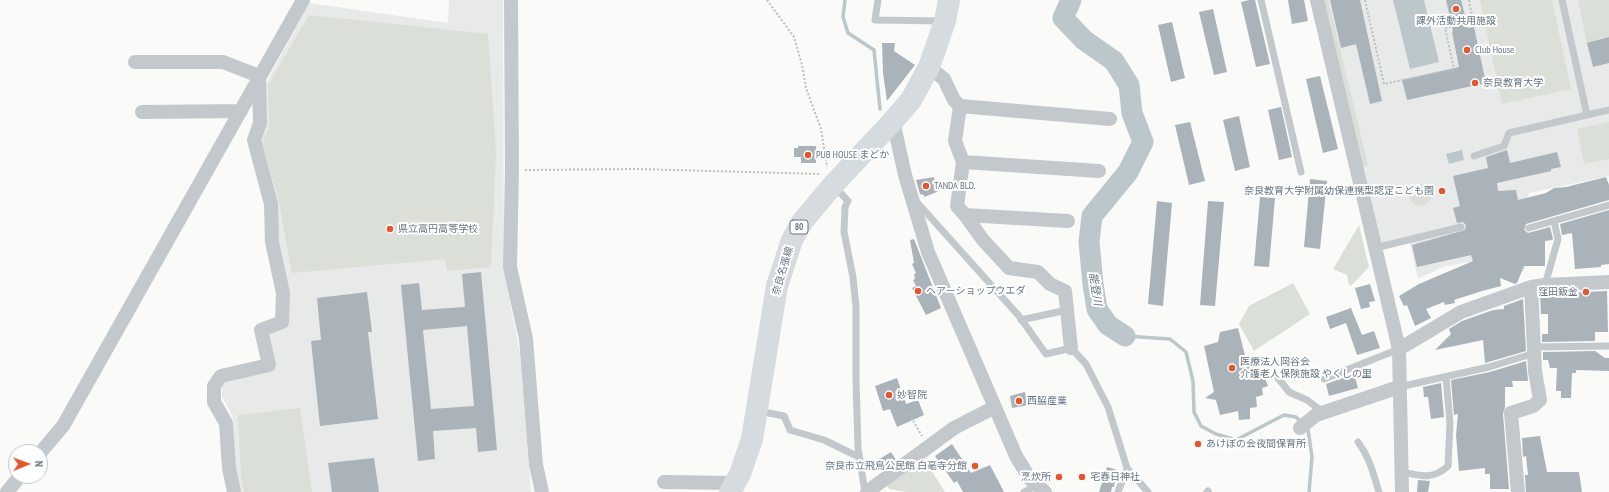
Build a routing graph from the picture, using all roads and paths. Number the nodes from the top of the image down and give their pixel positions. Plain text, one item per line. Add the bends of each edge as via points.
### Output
1 (303, 0) edge
2 (511, 0) edge
3 (767, 0) edge
4 (878, 0) edge
5 (1261, 0) edge
6 (1317, 0) edge
7 (1365, 0) edge
8 (1469, 0) edge
9 (1562, 0) edge
10 (947, 10) edge
11 (135, 62) dead end
12 (928, 67) junction
13 (259, 76) junction
14 (960, 106) junction
15 (241, 110) junction
16 (1609, 110) edge
17 (142, 112) dead end
18 (1587, 115) junction
19 (1110, 119) dead end
20 (893, 121) junction
21 (1474, 156) dead end
22 (963, 162) junction
23 (512, 170) junction
24 (1099, 172) dead end
25 (1301, 172) dead end
26 (833, 179) junction
27 (912, 197) junction
28 (1609, 205) edge
29 (965, 215) junction
30 (1068, 221) dead end
31 (1554, 221) junction
32 (1461, 227) dead end
33 (1529, 228) dead end
34 (1375, 248) junction
35 (1609, 282) edge
36 (1538, 286) junction
37 (1067, 310) junction
38 (1021, 320) junction
39 (1609, 346) edge
40 (1071, 348) junction
41 (1399, 349) junction
42 (1534, 350) junction
43 (1446, 377) junction
44 (1278, 378) dead end
45 (1324, 379) dead end
46 (1399, 387) junction
47 (995, 407) junction
48 (757, 411) junction
49 (909, 414) dead end
50 (1320, 414) junction
51 (1300, 428) dead end
52 (1358, 442) dead end
53 (48, 444) edge
54 (929, 447) junction
55 (859, 457) junction
56 (1127, 468) junction
57 (1402, 472) junction
58 (664, 482) dead end
59 (14, 484) edge
60 (732, 488) edge
61 (1041, 488) edge
62 (7, 492) edge
63 (234, 492) edge
64 (542, 492) edge
65 (866, 492) edge
66 (1024, 492) edge
67 (1118, 492) edge
68 (1148, 492) edge
69 (1379, 492) edge
70 (1402, 492) edge
71 (1518, 492) edge

1 - 13 street
2 - 23 street
3 - 26 path via 794,37
4 - 10 lane via 875,20
5 - 25 lane
6 - 34 street
7 - 8 path via 1384,84 1454,68 1445,28 1473,21
9 - 18 lane
10 - 12 main road, 奈良名張線 / 80
11 - 13 street via 223,62
12 - 14 street via 944,79 954,100
12 - 20 main road, 奈良名張線 / 80 via 911,100
13 - 15 street
13 - 63 street via 260,123 254,140 271,204 272,242 283,293 282,322 261,330 269,365 221,376 214,386 214,402 226,423 229,468
14 - 19 street
14 - 22 street via 955,141
15 - 17 street
15 - 53 street via 63,426
16 - 18 lane
18 - 21 lane via 1509,133 1504,146
20 - 26 main road, 奈良名張線 / 80
20 - 27 street
22 - 24 street
22 - 29 street via 957,206
23 - 26 path via 645,170
23 - 64 street via 510,267 526,339 536,465
26 - 48 main road, 奈良名張線 / 80 via 792,240 776,292
26 - 55 lane via 848,201 844,207 844,232 856,307
27 - 38 lane
27 - 47 street via 928,252
28 - 31 lane
29 - 30 street
29 - 37 street via 983,240 1009,268 1038,272 1050,284 1065,290
31 - 33 lane
31 - 36 lane via 1558,239
32 - 34 lane
34 - 41 street
35 - 36 street
36 - 41 street via 1461,312
36 - 42 street
37 - 38 lane
37 - 40 street
38 - 40 lane via 1046,354
39 - 42 lane
40 - 56 lane via 1086,364 1108,407
41 - 45 lane
41 - 46 street
42 - 43 lane via 1489,367
42 - 71 street via 1540,400 1533,406 1511,413
43 - 46 lane
43 - 57 lane via 1450,423 1448,466 1440,473 1423,476
44 - 50 lane via 1289,392 1307,400
46 - 50 street
46 - 57 street
47 - 54 street via 954,428
47 - 61 street via 1016,456 1030,478
48 - 55 lane via 784,416 790,430 824,440
48 - 60 main road, 奈良名張線 / 80 via 752,439 740,474
49 - 54 path
50 - 51 street
52 - 69 lane via 1371,464
54 - 65 street
55 - 65 lane
56 - 67 lane
56 - 68 lane
57 - 70 street
58 - 60 street
59 - 62 street
61 - 66 lane

